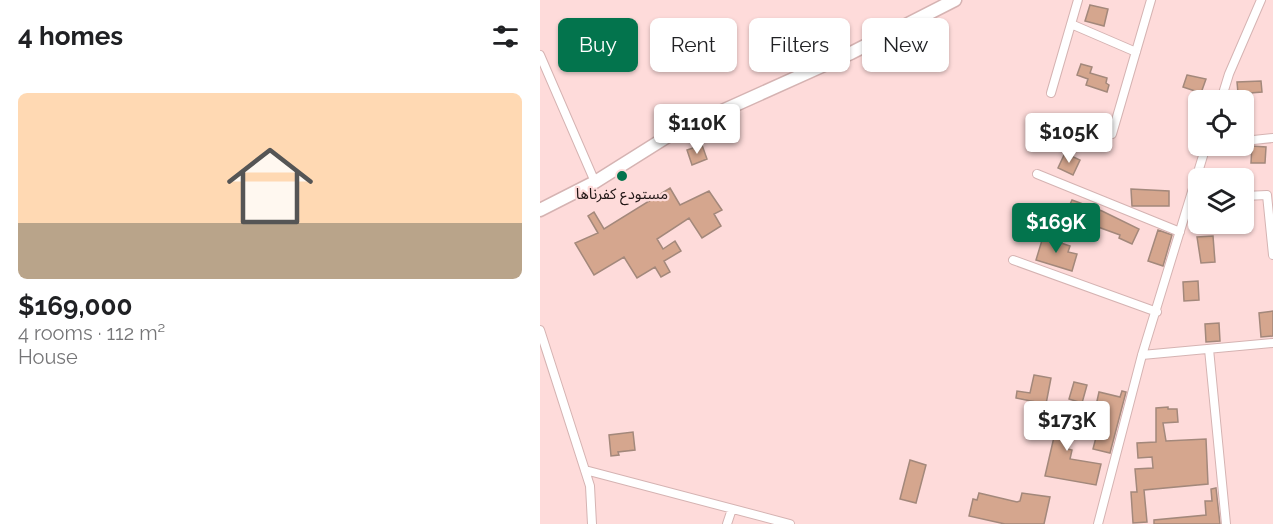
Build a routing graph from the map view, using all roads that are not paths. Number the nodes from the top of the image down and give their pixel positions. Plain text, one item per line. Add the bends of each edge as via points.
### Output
1 (954, 0) edge
2 (1078, 0) edge
3 (1151, 0) edge
4 (1261, 0) edge
5 (1071, 24) junction
6 (1136, 52) junction
7 (540, 55) edge
8 (1224, 90) edge
9 (1051, 93) dead end
10 (1112, 134) dead end
11 (1273, 138) edge
12 (1254, 140) edge
13 (1037, 174) dead end
14 (595, 182) junction
15 (1254, 196) edge
16 (540, 210) edge
17 (1188, 213) edge
18 (1180, 232) junction
19 (1273, 255) edge
20 (1013, 260) dead end
21 (1157, 312) junction
22 (540, 330) edge
23 (1273, 343) edge
24 (1209, 348) junction
25 (1142, 355) junction
26 (585, 470) junction
27 (732, 509) junction
28 (767, 521) edge
29 (592, 524) edge
30 (727, 524) edge
31 (790, 524) edge
32 (1098, 524) edge
33 (1226, 524) edge

1 - 14 highway via 673,133
2 - 5 street
3 - 6 street
4 - 8 street
5 - 6 street
5 - 9 street
6 - 10 street
7 - 14 street
11 - 12 street
13 - 18 street
14 - 16 highway
15 - 19 street via 1267,195
17 - 18 street
18 - 21 street
20 - 21 street
21 - 25 street
22 - 26 street
23 - 24 street
24 - 25 street
24 - 33 street
25 - 32 street
26 - 27 street
26 - 29 street
27 - 28 street
27 - 30 street
28 - 31 street

